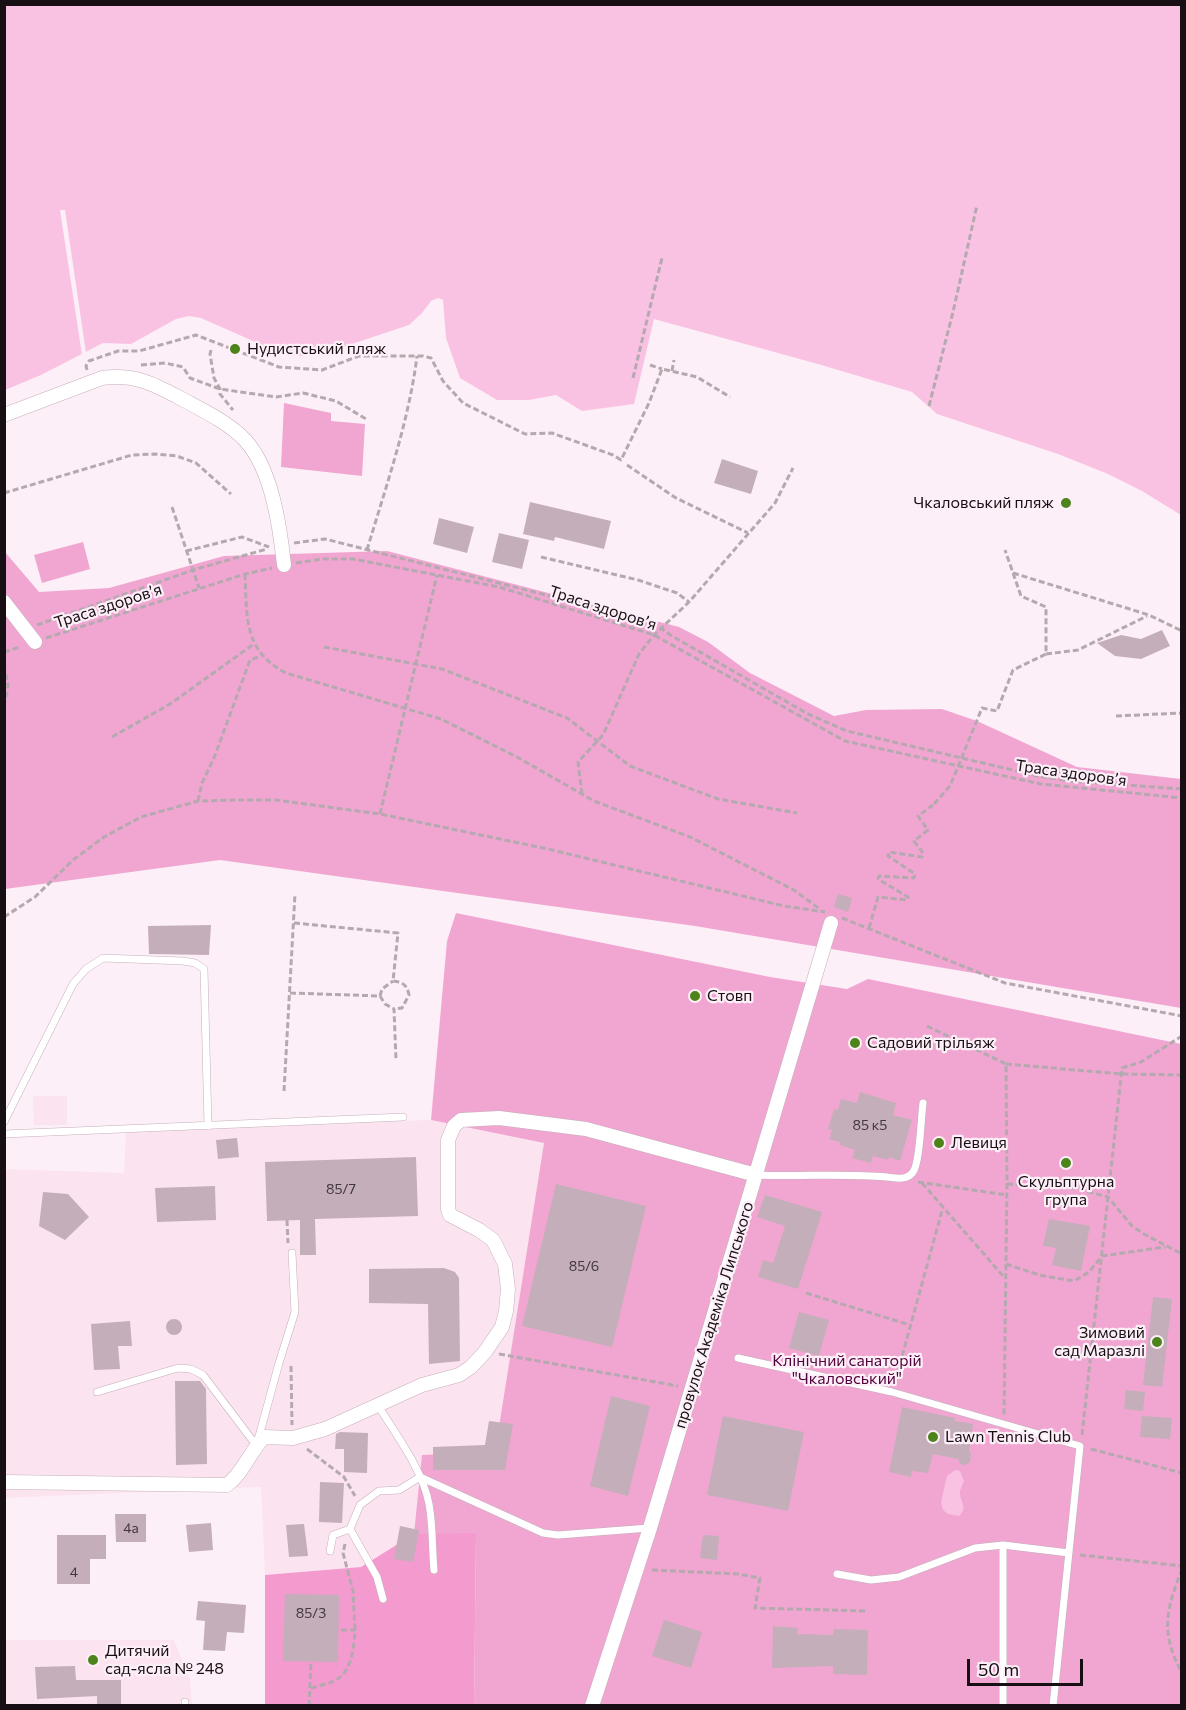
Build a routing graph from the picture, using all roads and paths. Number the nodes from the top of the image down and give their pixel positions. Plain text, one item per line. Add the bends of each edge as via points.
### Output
1 (977, 205) dead end
2 (662, 258) dead end
3 (211, 350) dead end
4 (417, 356) junction
5 (674, 360) dead end
6 (650, 365) dead end
7 (662, 369) junction
8 (672, 371) junction
9 (115, 377) junction
10 (633, 378) dead end
11 (90, 383) junction
12 (220, 389) junction
13 (730, 397) dead end
14 (929, 406) dead end
15 (236, 413) dead end
16 (4, 414) edge
17 (366, 419) dead end
18 (627, 465) dead end
19 (792, 468) dead end
20 (4, 493) edge
21 (231, 494) dead end
22 (172, 507) dead end
23 (748, 533) junction
24 (282, 544) junction
25 (367, 550) junction
26 (1005, 550) dead end
27 (186, 551) junction
28 (541, 557) dead end
29 (284, 565) junction
30 (193, 570) junction
31 (1013, 573) junction
32 (246, 574) junction
33 (436, 575) junction
34 (199, 589) junction
35 (4, 602) edge
36 (689, 602) junction
37 (1149, 615) junction
38 (661, 628) junction
39 (25, 629) junction
40 (1182, 631) edge
41 (654, 635) junction
42 (35, 642) junction
43 (254, 644) junction
44 (324, 647) dead end
45 (4, 652) edge
46 (1046, 654) junction
47 (261, 656) junction
48 (4, 665) edge
49 (4, 706) edge
50 (406, 708) junction
51 (1182, 713) edge
52 (1116, 716) dead end
53 (112, 737) dead end
54 (961, 758) junction
55 (958, 765) junction
56 (1182, 789) edge
57 (582, 794) junction
58 (1182, 798) edge
59 (198, 801) junction
60 (797, 813) dead end
61 (380, 814) junction
62 (295, 894) dead end
63 (823, 911) junction
64 (4, 917) edge
65 (834, 918) junction
66 (294, 923) junction
67 (869, 928) junction
68 (393, 981) junction
69 (290, 993) junction
70 (380, 996) junction
71 (394, 1009) junction
72 (1182, 1017) edge
73 (927, 1026) dead end
74 (1182, 1036) edge
75 (396, 1060) dead end
76 (1006, 1064) junction
77 (1122, 1074) junction
78 (1182, 1076) edge
79 (284, 1091) dead end
80 (922, 1103) dead end
81 (402, 1117) dead end
82 (4, 1122) edge
83 (207, 1126) junction
84 (4, 1134) edge
85 (756, 1175) junction
86 (921, 1182) dead end
87 (1007, 1184) junction
88 (1108, 1197) junction
89 (943, 1207) junction
90 (288, 1220) dead end
91 (288, 1244) dead end
92 (1167, 1247) junction
93 (292, 1253) dead end
94 (1182, 1254) edge
95 (1102, 1256) junction
96 (1006, 1263) junction
97 (1005, 1279) junction
98 (806, 1293) dead end
99 (910, 1325) junction
100 (485, 1352) junction
101 (738, 1358) dead end
102 (291, 1362) dead end
103 (692, 1389) junction
104 (97, 1392) dead end
105 (892, 1392) junction
106 (377, 1404) junction
107 (1004, 1425) junction
108 (293, 1438) junction
109 (256, 1445) junction
110 (1080, 1446) junction
111 (1182, 1473) edge
112 (420, 1477) junction
113 (4, 1482) edge
114 (360, 1505) junction
115 (650, 1528) junction
116 (350, 1529) junction
117 (1003, 1545) junction
118 (330, 1551) dead end
119 (1069, 1553) junction
120 (1182, 1568) edge
121 (638, 1569) junction
122 (434, 1570) dead end
123 (837, 1574) dead end
124 (383, 1599) dead end
125 (865, 1611) dead end
126 (338, 1630) dead end
127 (355, 1630) junction
128 (311, 1662) dead end
129 (1182, 1674) edge
130 (311, 1688) junction
131 (309, 1706) edge
132 (592, 1706) edge
133 (1003, 1706) edge
134 (1053, 1706) edge

1 - 14 path
2 - 10 path
3 - 12 path via 214,378
4 - 7 path via 431,358 443,381 463,403 525,434 552,433 621,460
4 - 11 path via 359,356 322,370 279,367 196,335 89,361 86,366
4 - 25 path via 398,444
5 - 8 path
6 - 7 path
7 - 8 path
8 - 13 path via 697,377
9 - 11 street
9 - 12 path via 120,367 165,363 183,367 190,378
9 - 24 street via 156,385 219,420 244,439 255,455 277,509
11 - 16 street
12 - 15 path via 219,394
12 - 17 path via 276,397 303,393 336,401
18 - 23 path via 676,498
19 - 23 path via 775,503
20 - 21 path via 132,455 155,454 196,463
22 - 27 path
23 - 36 path
24 - 25 path via 325,539
24 - 29 street
25 - 38 path via 652,622
26 - 31 path
27 - 30 path
27 - 30 path via 242,537 271,548
28 - 36 path via 638,580 677,592
29 - 32 path, Траса здоров’я
29 - 33 path, Траса здоров’я via 337,558
30 - 34 path
30 - 39 path
31 - 37 path
31 - 46 path via 1021,596 1046,607
32 - 34 path, Траса здоров’я
32 - 43 path via 248,623
33 - 41 path, Траса здоров’я via 499,587
33 - 50 path
34 - 42 path, Траса здоров’я
35 - 39 street
36 - 38 path
37 - 40 path
37 - 46 path via 1078,650
38 - 41 path
38 - 54 path via 808,714 847,731
39 - 42 street
41 - 55 path, Траса здоров’я via 845,741
41 - 57 path via 639,654 603,735 578,762
42 - 45 path, Траса здоров’я
43 - 47 path
43 - 53 path via 170,705
44 - 60 path via 442,669 567,718 630,766 718,799
46 - 54 path via 1013,670 997,711 982,708
47 - 50 path via 286,673
47 - 59 path via 250,660
48 - 49 path via 8,686
50 - 57 path via 441,719 517,756
50 - 61 path
51 - 52 path
54 - 55 path
54 - 56 path via 1070,781
55 - 58 path, Траса здоров’я via 1041,784
55 - 67 path via 950,786 918,816 928,830 914,841 922,857 889,852 888,856 915,874 914,878 879,876 907,900 878,897
57 - 63 path via 690,837 794,890
59 - 61 path via 276,801
59 - 64 path via 141,817 104,837 35,897
61 - 63 path via 548,849 784,906
62 - 66 path
63 - 65 path
63 - 65 path
65 - 67 path
65 - 85 street, провулок Академіка Липського
66 - 68 path via 398,933
66 - 69 path
67 - 72 path via 1005,983
68 - 70 path via 382,989
68 - 71 path via 401,982 410,995 402,1008
69 - 70 path
69 - 79 path
70 - 71 path
71 - 75 path
73 - 76 path
74 - 77 path via 1141,1062 1122,1068
76 - 77 path
76 - 87 path
77 - 78 path
77 - 88 path
80 - 85 lane via 917,1162 913,1173 905,1178
81 - 83 lane
82 - 83 lane via 73,984 103,958 183,960 204,969
83 - 84 lane
85 - 100 street via 586,1129 500,1118 461,1120 453,1126 448,1140 448,1209 450,1215 493,1240 505,1264 508,1289 501,1327
85 - 103 street, провулок Академіка Липського
86 - 89 path
87 - 88 path via 1074,1188
87 - 96 path
88 - 92 path via 1132,1226
88 - 95 path
89 - 97 path
89 - 99 path
90 - 91 path
92 - 94 path
92 - 95 path
93 - 109 lane via 295,1312
95 - 96 path via 1089,1272 1074,1281 1039,1275
95 - 110 path
96 - 97 path
97 - 107 path
98 - 99 path
99 - 105 path
100 - 103 path
100 - 106 street via 459,1376 422,1385
101 - 105 lane
102 - 108 path
103 - 115 street, провулок Академіка Липського
104 - 109 lane via 178,1368 191,1369 203,1375
105 - 107 lane
106 - 108 street via 325,1429
106 - 112 lane
107 - 110 lane
108 - 109 street via 264,1437
108 - 114 path via 344,1477
109 - 113 street via 237,1478 227,1485
110 - 111 path
110 - 119 lane
112 - 114 lane via 399,1490 379,1491
112 - 115 lane via 543,1533
112 - 122 lane via 429,1503
114 - 116 lane
115 - 121 street, провулок Академіка Липського
116 - 118 lane via 333,1535
116 - 124 lane via 377,1577
116 - 127 path via 343,1553 353,1591
117 - 119 lane
117 - 123 lane via 975,1548 899,1577 871,1580
117 - 133 lane
119 - 120 path
119 - 134 lane
120 - 129 path via 1169,1602 1167,1628 1171,1654
121 - 125 path via 760,1578 755,1608
121 - 132 street, провулок Академіка Липського
126 - 127 path
127 - 130 path via 349,1664 336,1680
128 - 130 path
130 - 131 path

